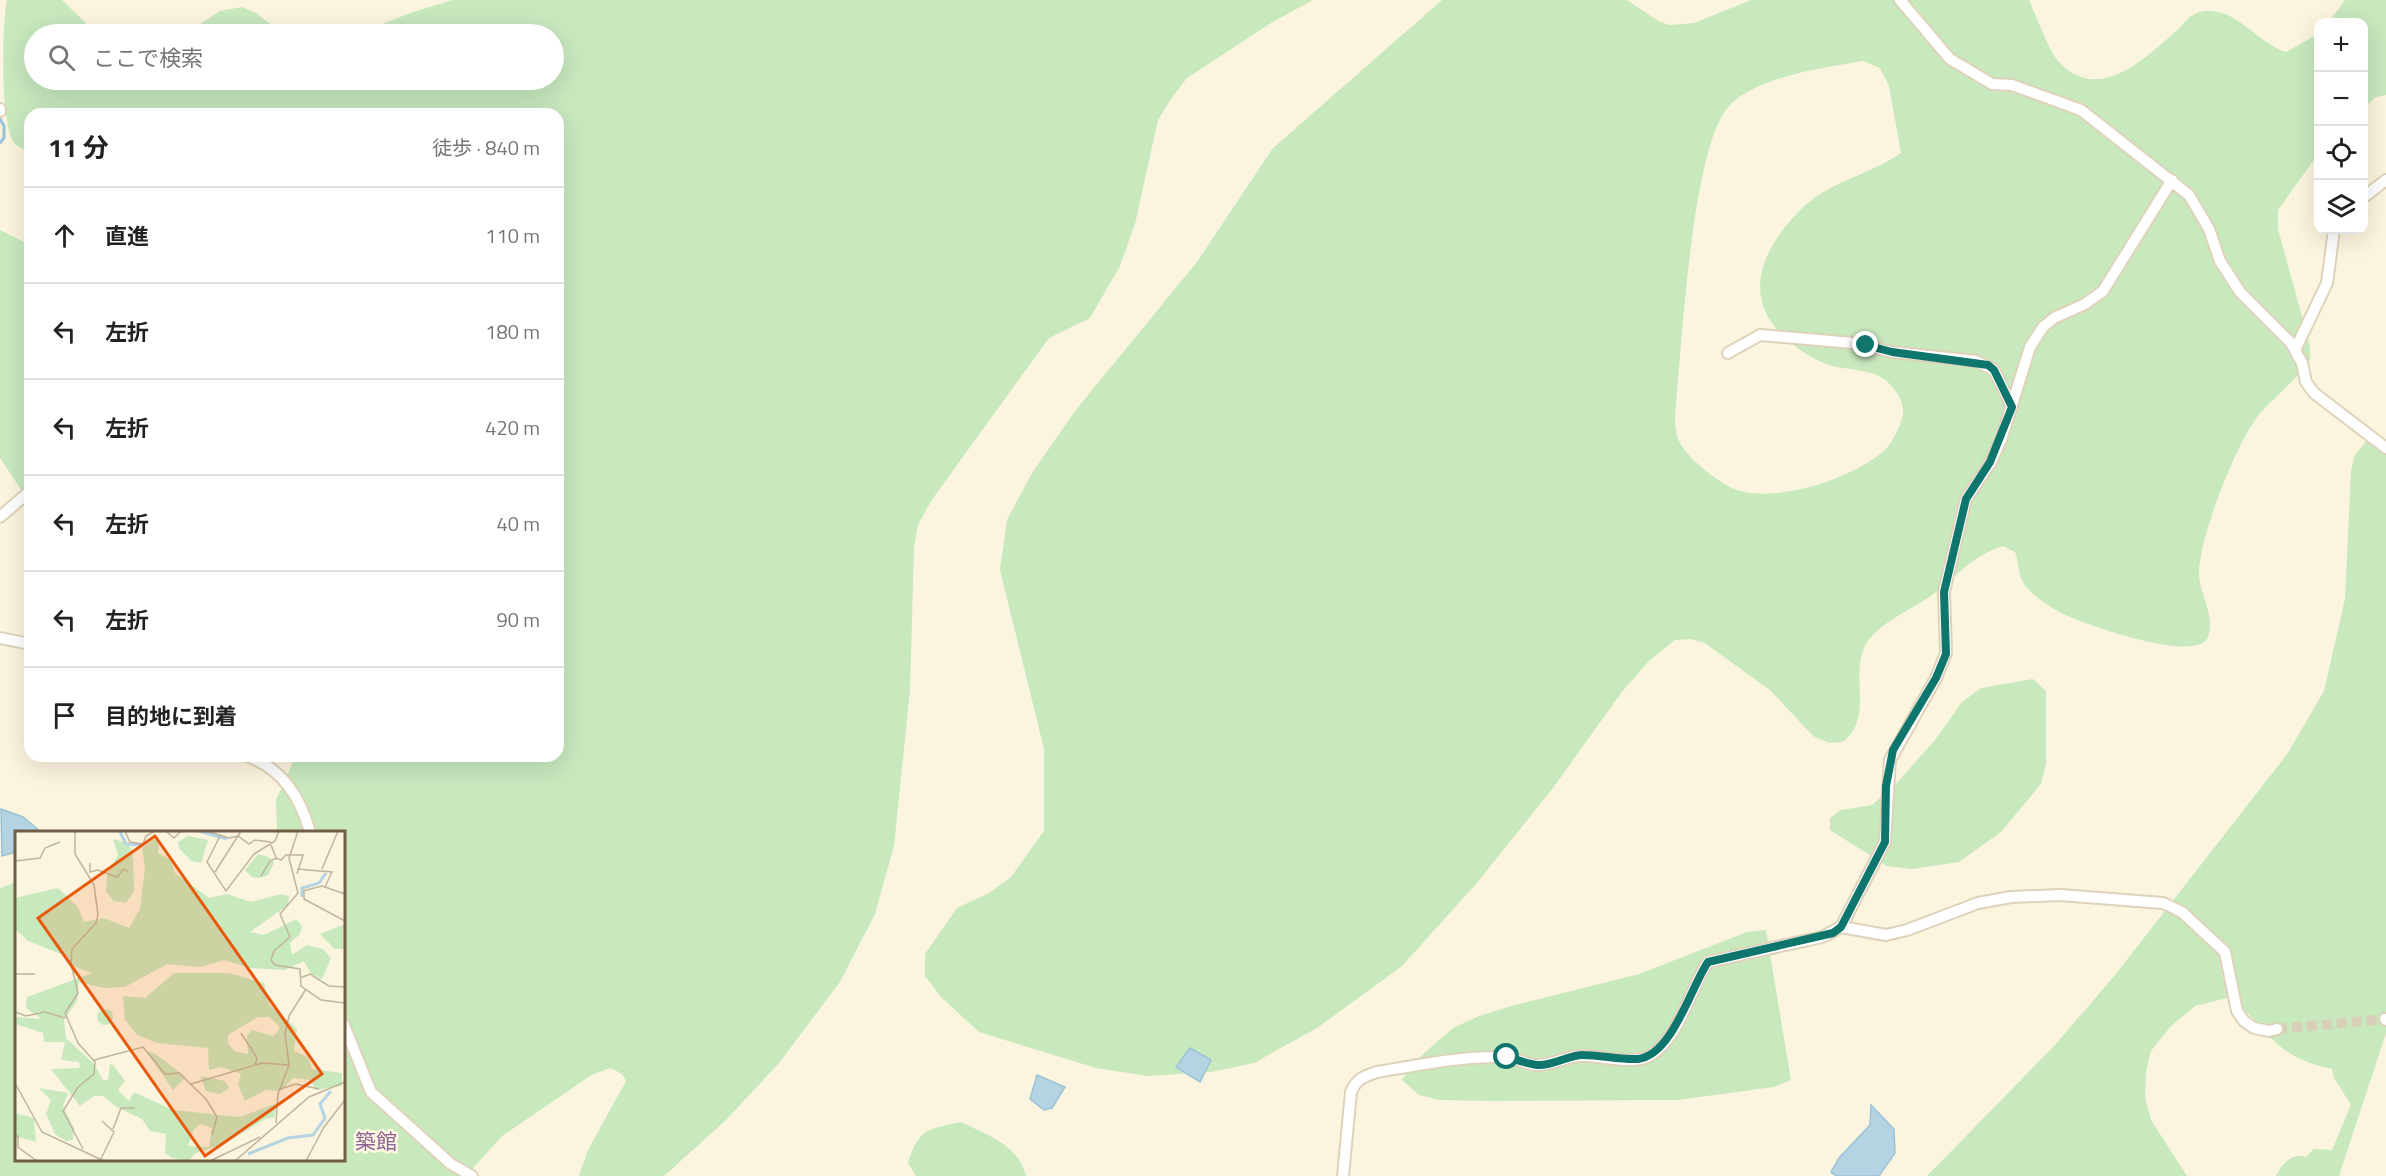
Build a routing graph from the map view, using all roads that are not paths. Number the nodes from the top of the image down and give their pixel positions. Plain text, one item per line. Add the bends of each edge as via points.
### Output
1 (1900, 0) edge
2 (2172, 180) junction
3 (2386, 180) edge
4 (2368, 193) edge
5 (2333, 234) edge
6 (2295, 350) junction
7 (1728, 353) dead end
8 (2012, 407) junction
9 (2386, 448) edge
10 (24, 496) edge
11 (0, 517) edge
12 (0, 638) edge
13 (24, 643) edge
14 (259, 762) edge
15 (310, 831) edge
16 (1841, 927) junction
17 (345, 1027) edge
18 (2277, 1029) tunnel mouth
19 (472, 1176) edge
20 (1343, 1176) edge

1 - 2 street via 1950,59 1992,84 2013,85 2081,110
2 - 6 street via 2199,210 2220,261 2240,292
2 - 8 street via 2103,291 2043,327 2030,347
3 - 4 street
5 - 6 street via 2327,283
6 - 9 street via 2314,393
7 - 8 street via 1760,335 1853,343 1892,352 1976,361 1994,370
8 - 16 street via 1990,462 1966,499 1944,592 1946,654 1893,750 1886,786 1885,842
10 - 11 street
12 - 13 street
14 - 15 street via 294,790
16 - 18 street via 1886,935 1978,903 2011,897 2074,895 2163,903 2182,912 2225,952 2244,1022 2254,1028
16 - 20 street via 1822,937 1708,962 1674,1029 1649,1056 1637,1059 1580,1055 1539,1065 1507,1057 1477,1059 1363,1077 1351,1092
17 - 19 street via 371,1092 451,1164

